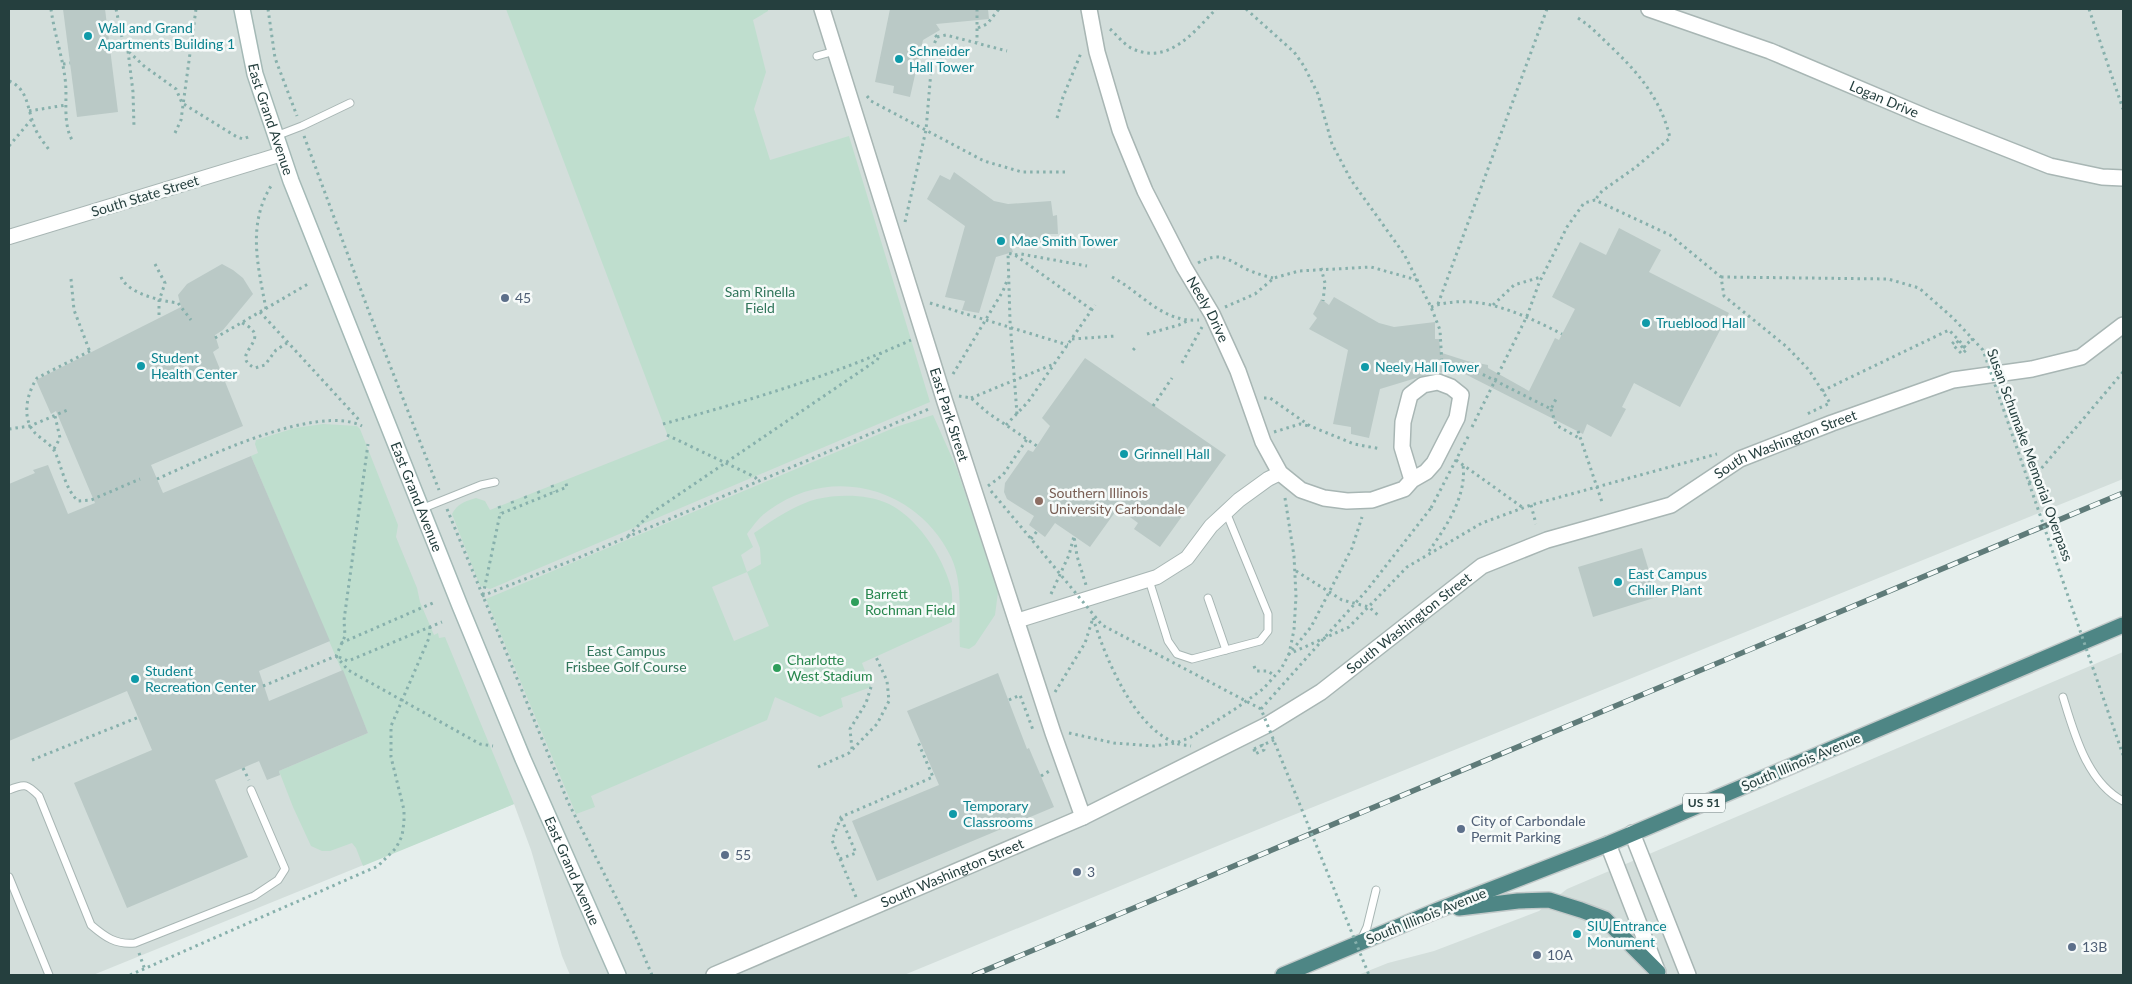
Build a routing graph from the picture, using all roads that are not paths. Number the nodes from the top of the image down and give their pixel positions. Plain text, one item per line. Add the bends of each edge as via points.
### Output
1 (242, 9) edge
2 (822, 9) edge
3 (1089, 9) edge
4 (1649, 9) edge
5 (835, 51) junction
6 (817, 56) dead end
7 (350, 103) dead end
8 (276, 136) junction
9 (282, 154) junction
10 (2123, 178) edge
11 (9, 237) edge
12 (2123, 325) edge
13 (1280, 473) junction
14 (1412, 480) junction
15 (495, 482) dead end
16 (421, 509) junction
17 (1226, 512) junction
18 (1149, 580) junction
19 (1208, 598) dead end
20 (1016, 621) junction
21 (2123, 625) edge
22 (1226, 650) junction
23 (2063, 697) dead end
24 (9, 790) edge
25 (251, 790) dead end
26 (2123, 801) edge
27 (1083, 817) junction
28 (1632, 833) junction
29 (1608, 844) junction
30 (9, 877) edge
31 (1376, 890) dead end
32 (1438, 910) junction
33 (1360, 943) junction
34 (1659, 974) edge
35 (49, 975) edge
36 (618, 975) edge
37 (714, 975) edge
38 (1283, 975) edge
39 (1688, 975) edge

1 - 8 street, East Grand Avenue via 255,74
2 - 5 street, East Park Street
3 - 13 street, Neely Drive via 1097,52 1118,121 1145,191 1212,314 1238,370 1263,442
4 - 10 street, Logan Drive via 1770,51 2050,166
5 - 6 lane
5 - 20 street, East Park Street
7 - 8 lane
8 - 9 street, East Grand Avenue
9 - 11 street, South State Street
9 - 16 street, East Grand Avenue
12 - 27 street, South Washington Street via 2080,357 1953,380 1740,459 1671,505 1547,540 1482,566 1321,692 1269,724
13 - 14 street, Neely Drive via 1301,490 1347,501 1372,500 1404,489
13 - 17 street
14 - 14 street, Neely Drive via 1402,446 1410,395 1423,385 1438,382 1461,395 1457,418 1434,463
15 - 16 lane
16 - 36 street, East Grand Avenue via 523,759
17 - 18 street via 1210,526 1187,558
17 - 22 lane via 1268,614 1268,631 1260,641
18 - 20 street
18 - 22 lane via 1168,641 1177,654 1192,659
19 - 22 lane
20 - 27 street, East Park Street
21 - 28 highway, South Illinois Avenue / US 51
23 - 26 lane via 2078,744 2093,771 2112,795
24 - 25 lane via 20,785 30,786 39,796 91,925 105,938 123,945 254,896 278,880 284,868
27 - 37 street, South Washington Street
28 - 29 highway, South Illinois Avenue / US 51
28 - 39 street
29 - 32 highway, South Illinois Avenue / US 51
29 - 34 street
30 - 35 lane
31 - 33 lane
32 - 33 highway, South Illinois Avenue / US 51
32 - 34 highway via 1549,900 1605,920
33 - 38 highway, South Illinois Avenue / US 51

